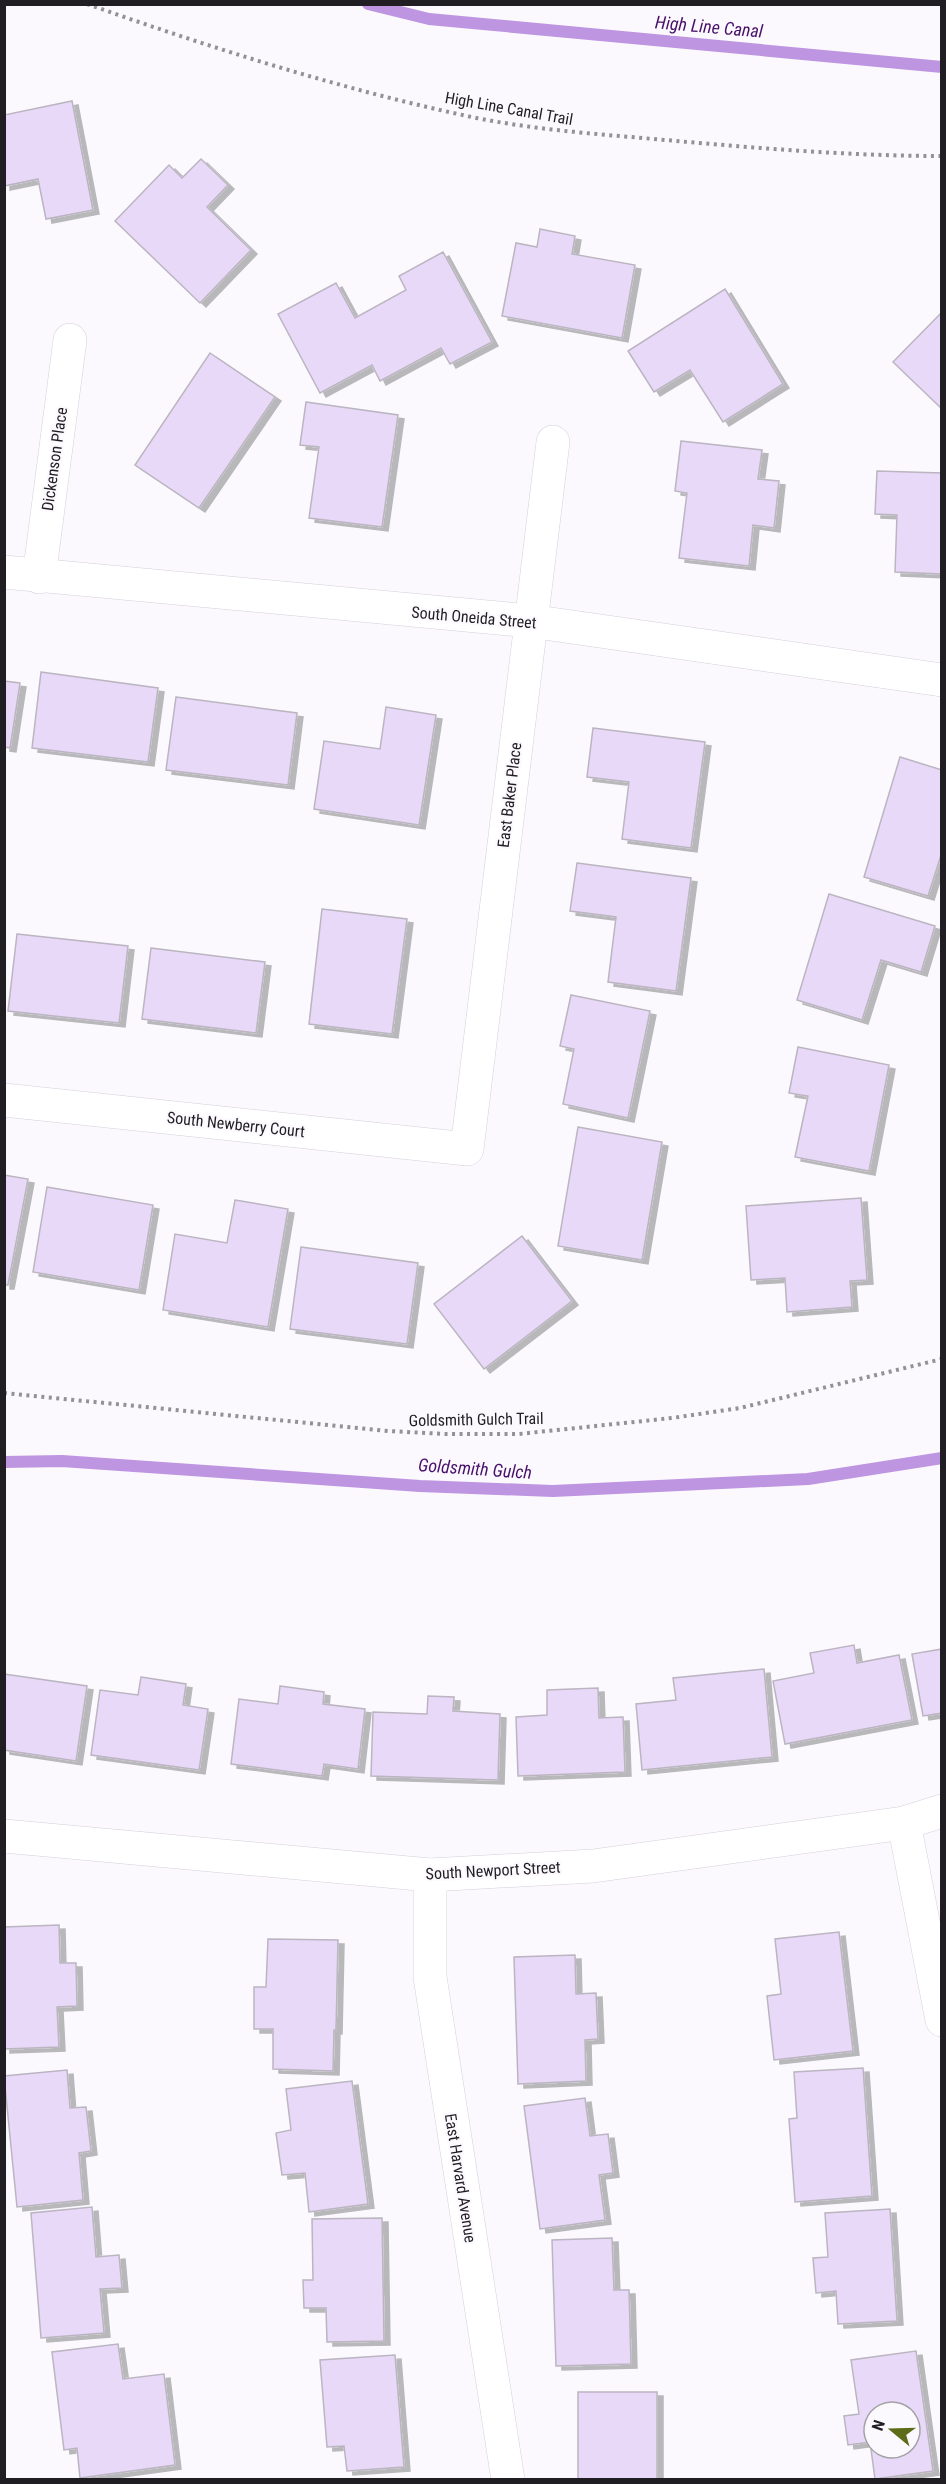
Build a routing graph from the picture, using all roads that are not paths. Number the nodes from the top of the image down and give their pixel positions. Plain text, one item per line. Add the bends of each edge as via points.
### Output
1 (70, 340) dead end
2 (553, 442) dead end
3 (4, 572) edge
4 (39, 577) junction
5 (530, 621) junction
6 (942, 680) edge
7 (4, 1100) edge
8 (467, 1149) joint
9 (942, 1811) edge
10 (904, 1823) junction
11 (4, 1836) edge
12 (430, 1875) junction
13 (942, 2020) edge
14 (508, 2480) edge

1 - 4 street, Dickenson Place
2 - 5 street, East Baker Place
3 - 4 street, South Oneida Street
4 - 5 street, South Oneida Street
5 - 6 street, South Oneida Street
5 - 8 street, East Baker Place
7 - 8 street, South Newberry Court
9 - 10 street, South Newport Street
10 - 12 street, South Newport Street via 593,1866
10 - 13 street
11 - 12 street, South Newport Street
12 - 14 street, East Harvard Avenue via 430,1977

